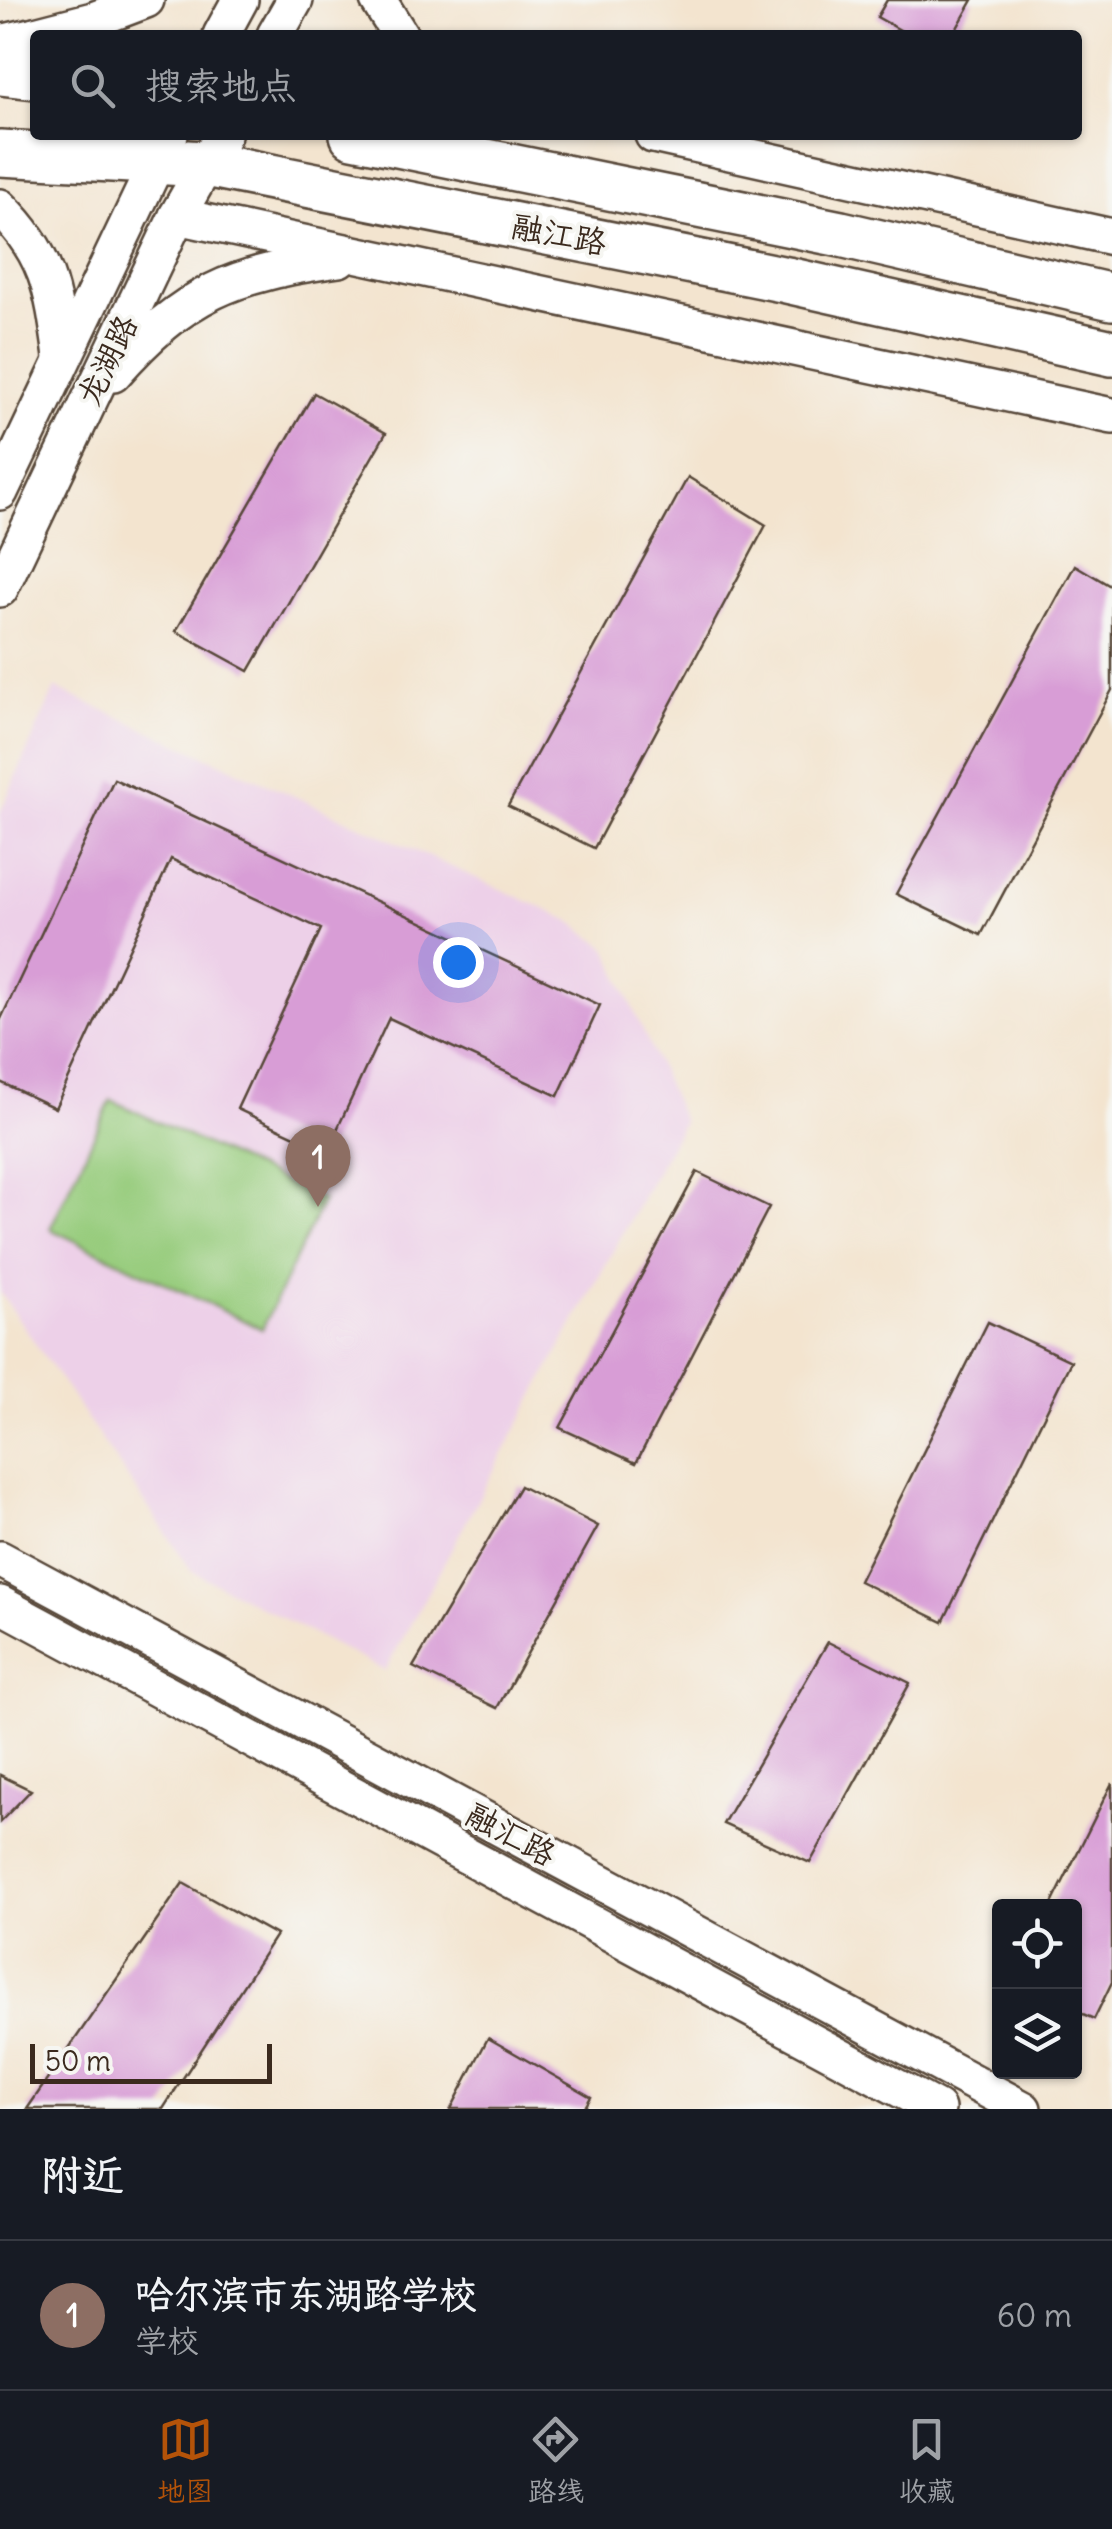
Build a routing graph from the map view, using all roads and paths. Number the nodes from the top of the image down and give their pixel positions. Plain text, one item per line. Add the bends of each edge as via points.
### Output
1 (146, 0) edge
2 (240, 0) edge
3 (296, 0) edge
4 (378, 0) edge
5 (54, 30) edge
6 (223, 30) edge
7 (279, 30) edge
8 (397, 30) edge
9 (30, 36) edge
10 (0, 43) edge
11 (0, 72) edge
12 (30, 75) edge
13 (377, 140) edge
14 (675, 140) edge
15 (163, 148) edge
16 (215, 149) edge
17 (0, 154) edge
18 (0, 207) edge
19 (177, 216) junction
20 (1112, 238) edge
21 (367, 255) junction
22 (1112, 297) edge
23 (1112, 354) edge
24 (62, 357) junction
25 (82, 409) junction
26 (1112, 416) edge
27 (0, 492) edge
28 (0, 590) edge
29 (0, 1558) edge
30 (0, 1604) edge
31 (937, 2109) edge
32 (1023, 2109) edge

1 - 5 street
2 - 6 street
3 - 7 street
4 - 8 street
9 - 10 street
11 - 12 main road
13 - 22 main road, 融江路 via 841,234
14 - 20 street
15 - 16 main road, 融江路
15 - 17 main road, 融江路
15 - 24 street, 龙湖路
16 - 19 street, 龙湖路
16 - 23 main road, 融江路
18 - 24 street via 40,254
19 - 21 street
19 - 25 street, 龙湖路
21 - 25 street via 237,278 184,306 153,329
21 - 26 street
24 - 27 street, 龙湖路
25 - 28 street, 龙湖路
29 - 32 street, 融汇路
30 - 31 street, 融汇路

